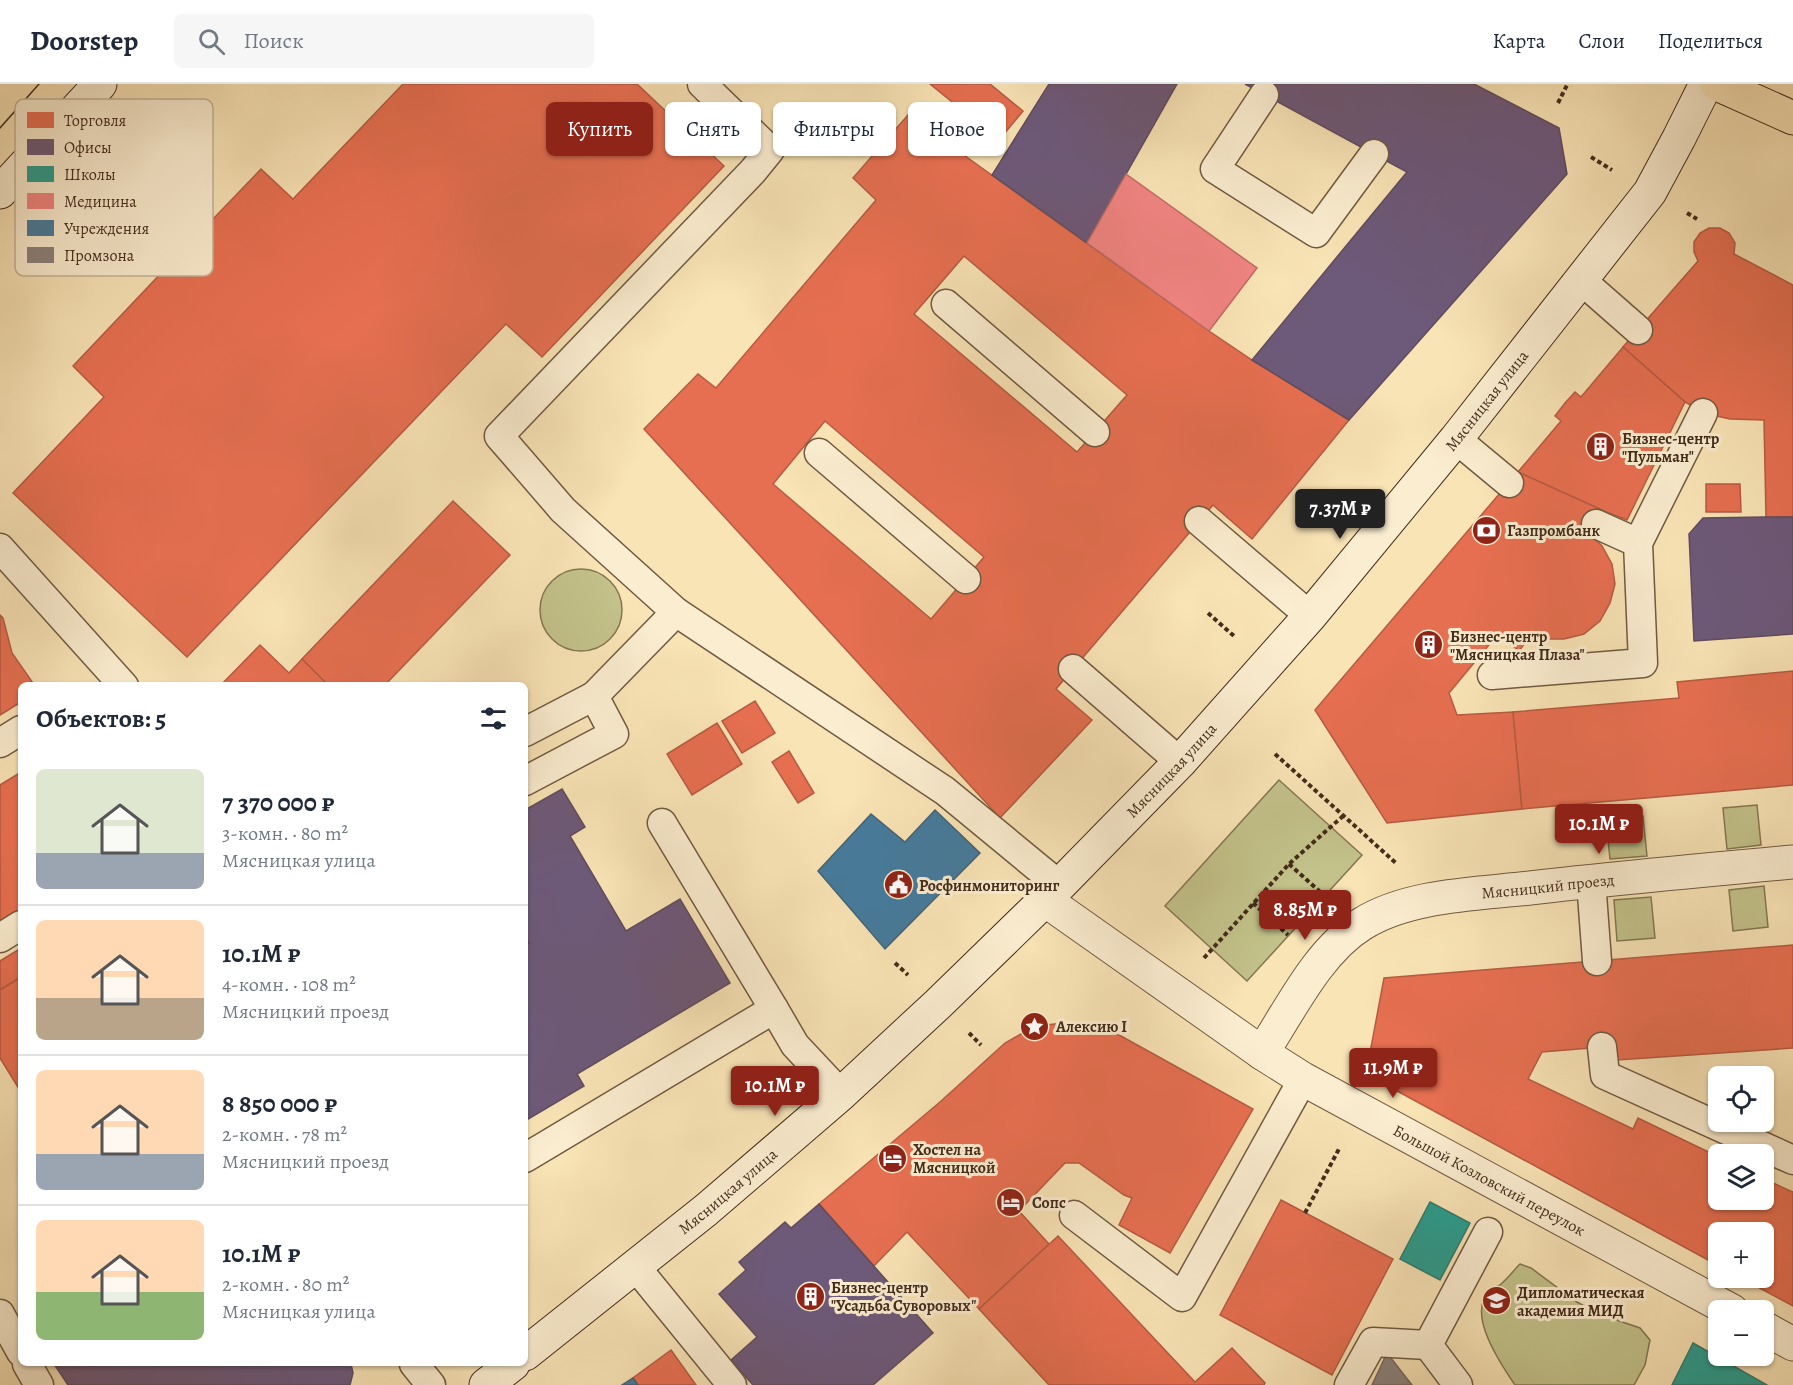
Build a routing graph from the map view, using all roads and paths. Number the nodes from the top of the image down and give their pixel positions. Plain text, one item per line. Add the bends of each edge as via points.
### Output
1 (100, 84) edge
2 (702, 84) edge
3 (1706, 84) edge
4 (1716, 84) edge
5 (1567, 85) edge
6 (1264, 95) dead end
7 (86, 99) edge
8 (1558, 103) dead end
9 (1793, 118) edge
10 (1374, 154) dead end
11 (1591, 157) dead end
12 (1619, 174) dead end
13 (15, 176) edge
14 (0, 192) edge
15 (1581, 280) junction
16 (946, 304) dead end
17 (1638, 330) dead end
18 (1703, 413) dead end
19 (1095, 432) dead end
20 (1456, 439) junction
21 (819, 453) dead end
22 (1509, 483) dead end
23 (1199, 521) dead end
24 (1596, 524) dead end
25 (1638, 543) junction
26 (0, 548) edge
27 (966, 579) dead end
28 (676, 612) junction
29 (1208, 613) dead end
30 (1310, 616) junction
31 (1237, 638) dead end
32 (1073, 669) dead end
33 (1491, 675) dead end
34 (108, 680) edge
35 (594, 696) junction
36 (528, 730) edge
37 (18, 732) edge
38 (0, 743) edge
39 (1275, 754) dead end
40 (1180, 762) junction
41 (528, 779) edge
42 (1343, 816) junction
43 (663, 823) dead end
44 (1793, 862) edge
45 (1289, 864) junction
46 (1397, 865) dead end
47 (1591, 881) junction
48 (1052, 892) junction
49 (1253, 903) junction
50 (1334, 904) dead end
51 (18, 927) edge
52 (0, 938) edge
53 (1290, 938) dead end
54 (1204, 958) dead end
55 (1597, 961) dead end
56 (774, 1009) junction
57 (1602, 1047) dead end
58 (1262, 1053) junction
59 (1303, 1079) junction
60 (840, 1094) junction
61 (1336, 1154) dead end
62 (528, 1156) edge
63 (1793, 1160) edge
64 (1305, 1213) dead end
65 (1074, 1215) dead end
66 (1488, 1232) dead end
67 (635, 1266) junction
68 (1712, 1300) edge
69 (0, 1314) edge
70 (1774, 1334) edge
71 (1793, 1344) edge
72 (1428, 1345) junction
73 (18, 1347) edge
74 (528, 1352) edge
75 (28, 1366) edge
76 (416, 1366) edge
77 (510, 1366) edge
78 (39, 1385) edge
79 (431, 1385) edge
80 (486, 1385) edge
81 (732, 1385) edge
82 (1349, 1385) edge
83 (1458, 1385) edge

1 - 7 street
2 - 28 lane via 770,150 499,436 563,510
3 - 15 street, Мясницкая улица via 1650,192
4 - 9 main road
5 - 8 path
6 - 10 lane via 1215,169 1316,233
11 - 12 path
13 - 14 street
15 - 17 lane
15 - 20 street, Мясницкая улица
16 - 19 lane
18 - 25 lane
20 - 22 lane
20 - 30 street, Мясницкая улица
21 - 27 lane
23 - 30 lane
24 - 25 lane
25 - 33 lane via 1643,663
26 - 34 lane
28 - 35 lane
28 - 48 lane via 945,791
29 - 31 path
30 - 40 street, Мясницкая улица
32 - 40 lane
35 - 36 lane
35 - 41 lane via 614,734
37 - 38 lane
39 - 42 path
40 - 48 street, Мясницкая улица
42 - 45 path
42 - 46 path
43 - 56 lane
44 - 47 street, Мясницкий проезд
45 - 49 path
45 - 50 path
47 - 55 lane
47 - 58 street, Мясницкий проезд via 1411,903 1383,912 1360,925 1319,963
48 - 58 street, Большой Козловский переулок
48 - 60 street, Мясницкая улица
49 - 53 path
49 - 54 path
51 - 52 lane
56 - 60 lane via 795,1045
56 - 62 lane
57 - 63 lane via 1605,1075
58 - 59 street, Большой Козловский переулок
59 - 65 lane via 1182,1297
59 - 68 street, Большой Козловский переулок
60 - 67 street, Мясницкая улица
61 - 64 path
66 - 72 lane
67 - 74 street, Мясницкая улица
67 - 81 lane
69 - 73 lane
70 - 71 street
72 - 82 lane via 1373,1342
72 - 83 lane
75 - 78 lane
76 - 79 lane
77 - 80 street

